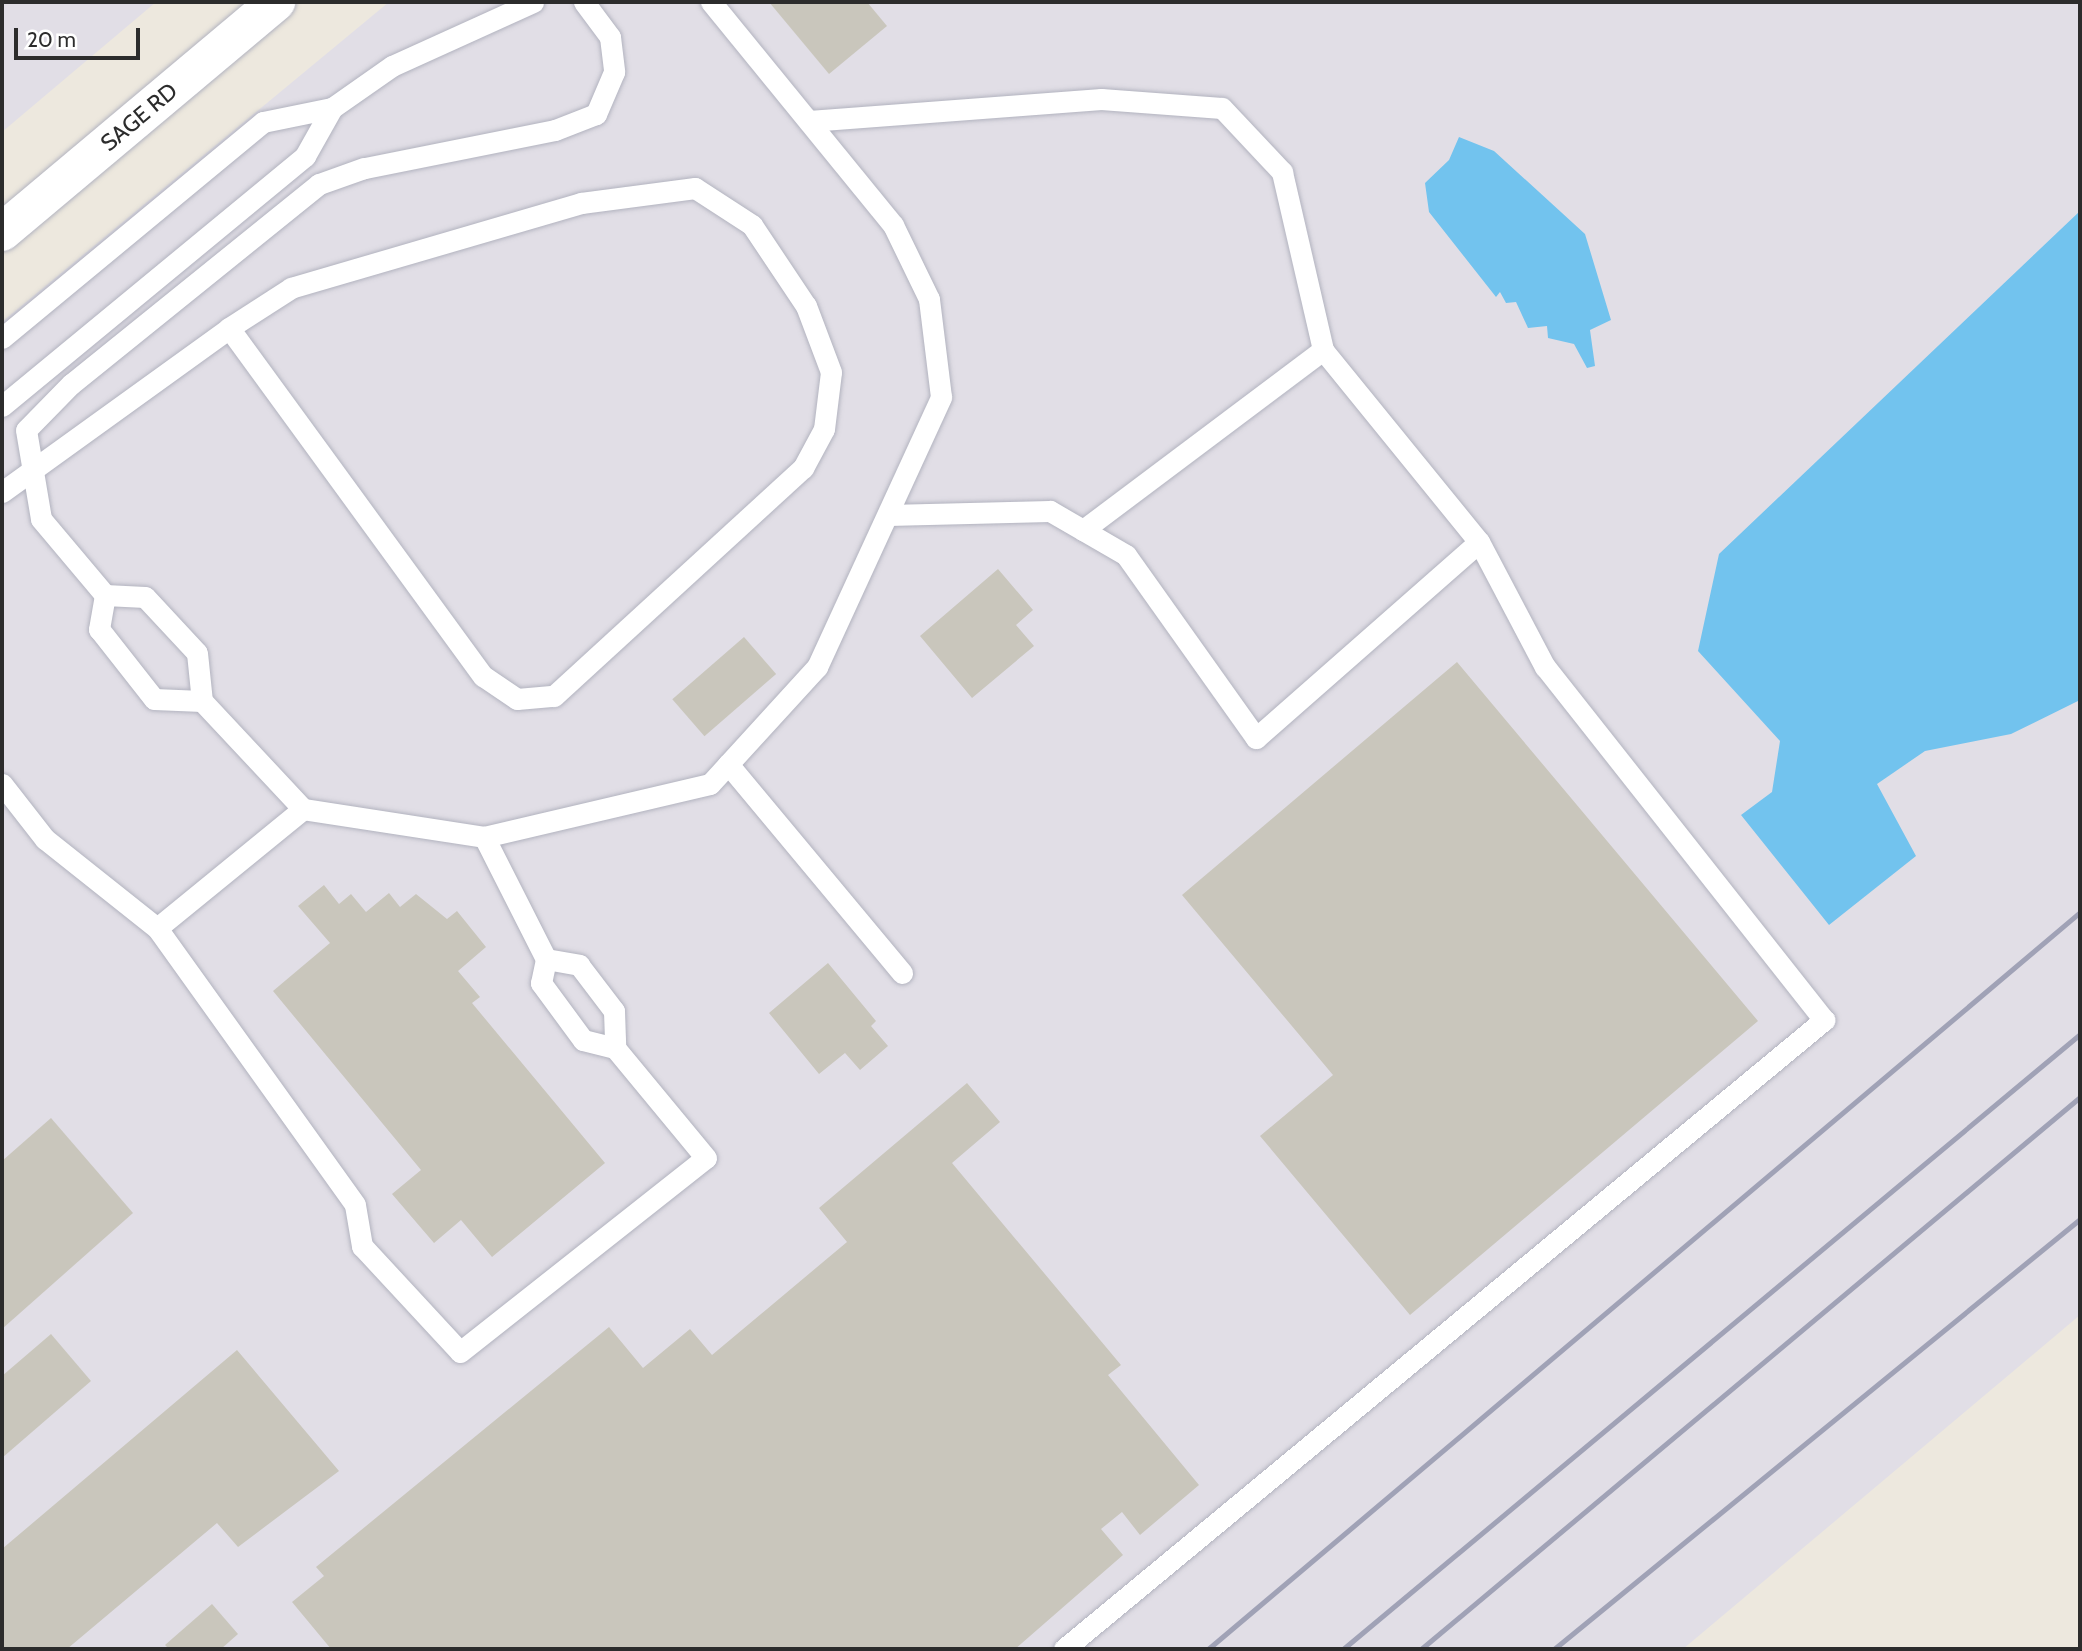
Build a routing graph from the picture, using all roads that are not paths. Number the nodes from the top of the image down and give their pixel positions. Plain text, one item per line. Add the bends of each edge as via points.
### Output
1 (276, 2) edge
2 (533, 2) edge
3 (584, 2) edge
4 (711, 2) edge
5 (332, 108) junction
6 (809, 121) junction
7 (2, 232) edge
8 (229, 328) junction
9 (2, 338) edge
10 (1323, 350) junction
11 (2, 406) edge
12 (33, 470) junction
13 (2, 492) edge
14 (888, 515) junction
15 (1083, 530) junction
16 (1479, 542) junction
17 (105, 595) junction
18 (202, 701) junction
19 (728, 764) junction
20 (2, 784) edge
21 (303, 809) junction
22 (484, 837) junction
23 (158, 928) junction
24 (546, 959) junction
25 (902, 973) dead end
26 (615, 1048) junction
27 (1064, 1649) edge

1 - 7 main road, SAGE RD
2 - 5 lane via 392,66
3 - 12 lane via 612,48 614,72 596,114 555,130 363,168 319,184 71,384 26,430
4 - 6 lane
5 - 9 lane via 262,122
5 - 11 lane via 305,156
6 - 10 lane via 1101,99 1222,108 1282,172
6 - 14 lane via 893,225 929,299 941,397
8 - 8 lane via 483,676 517,699 554,696 803,468 824,429 831,372 806,306 752,225 695,188 582,203 291,288
8 - 12 lane
10 - 15 lane
10 - 16 lane
12 - 13 lane
12 - 17 lane via 41,519
14 - 15 lane via 1050,511
14 - 19 lane via 817,667
15 - 16 lane via 1126,555 1256,738
16 - 27 lane via 1545,667 1824,1020
17 - 18 lane via 145,597 197,653
17 - 18 lane via 99,629 154,699
18 - 21 lane
19 - 22 lane via 710,784
19 - 25 lane
20 - 23 lane via 45,839
21 - 22 lane
21 - 23 lane
22 - 24 lane
23 - 26 lane via 355,1205 362,1247 460,1353 706,1158
24 - 26 lane via 541,983 583,1040
24 - 26 lane via 579,965 614,1011

